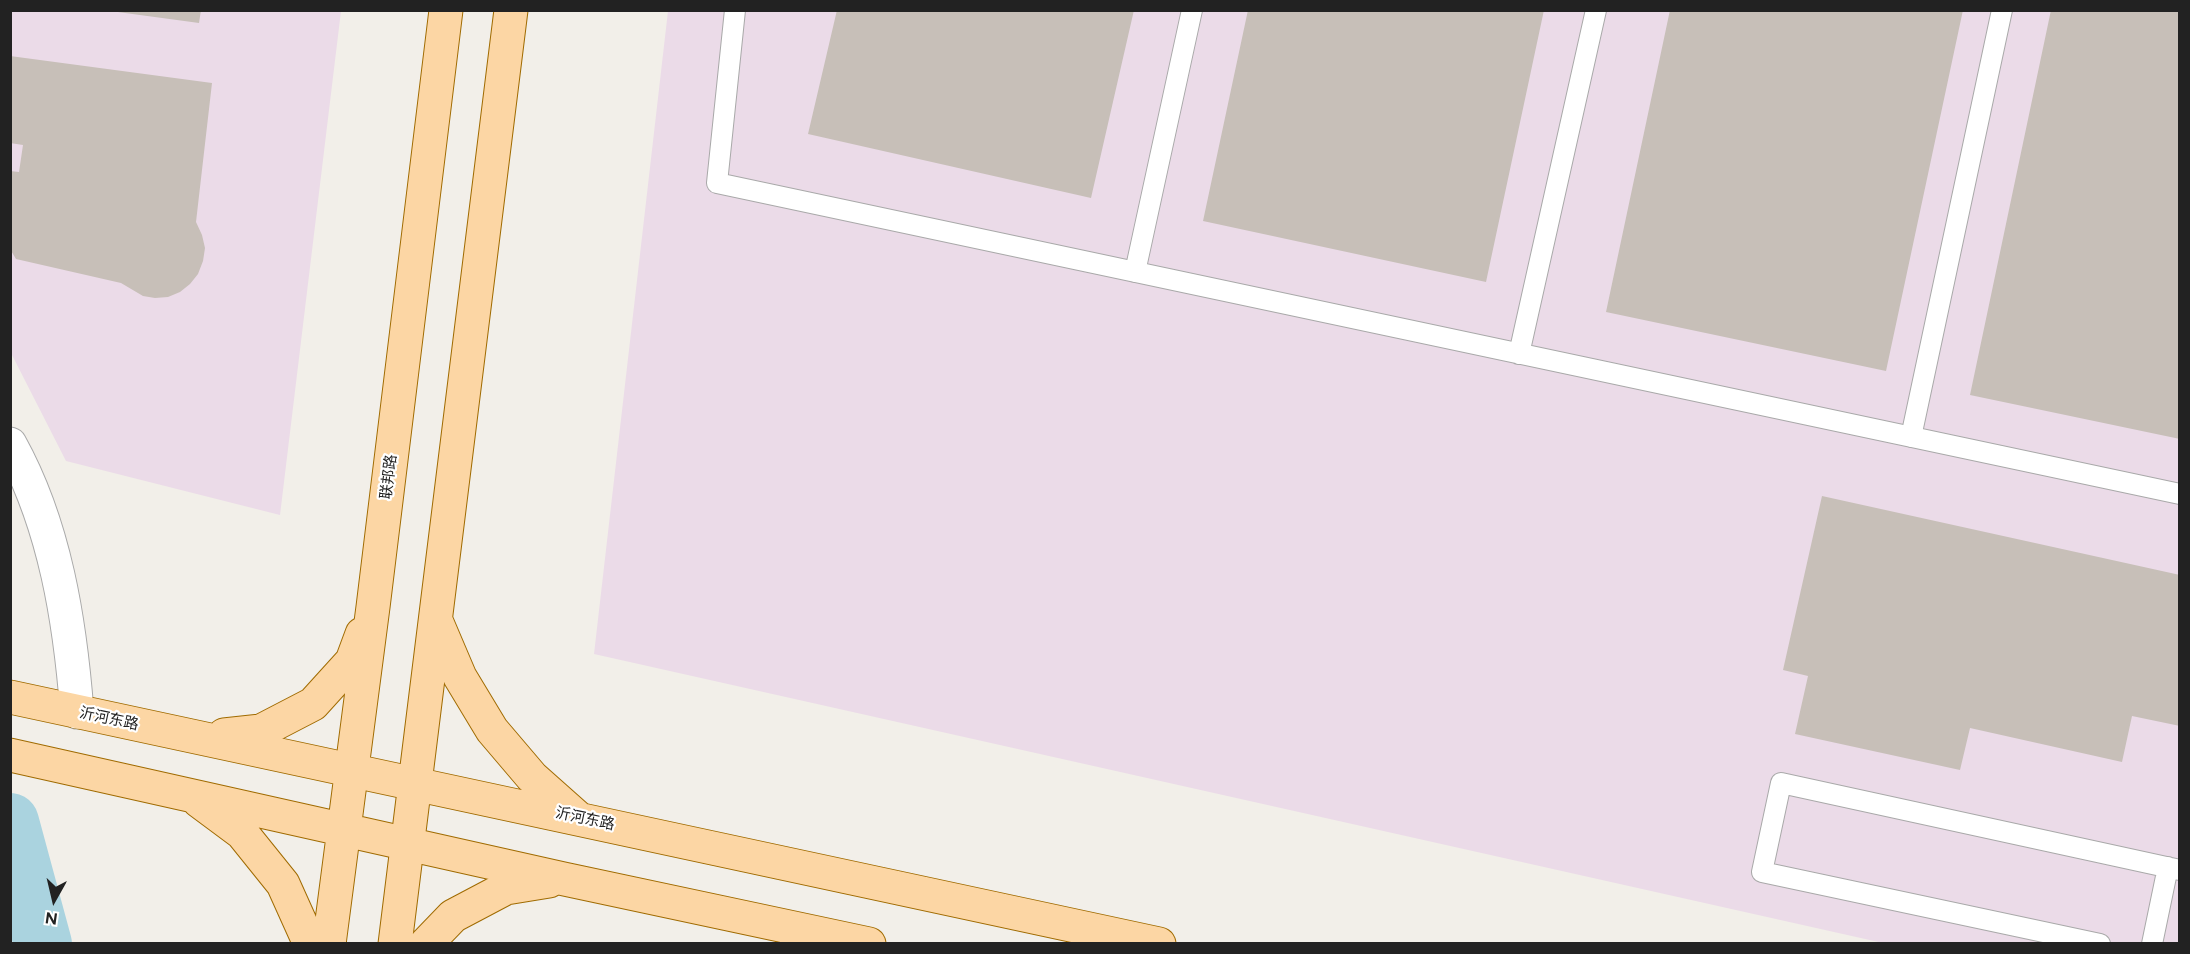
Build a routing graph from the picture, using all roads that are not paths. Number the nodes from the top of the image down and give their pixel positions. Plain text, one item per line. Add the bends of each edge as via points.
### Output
1 (446, 10) edge
2 (511, 10) edge
3 (735, 10) edge
4 (1192, 10) edge
5 (1596, 10) edge
6 (2002, 10) edge
7 (1136, 272) junction
8 (1519, 354) junction
9 (1911, 437) junction
10 (10, 444) edge
11 (2180, 494) edge
12 (373, 607) junction
13 (436, 620) junction
14 (10, 697) edge
15 (77, 712) junction
16 (204, 738) junction
17 (10, 755) edge
18 (352, 770) junction
19 (416, 784) junction
20 (190, 794) junction
21 (578, 818) junction
22 (344, 829) junction
23 (408, 844) junction
24 (2174, 868) edge
25 (564, 879) junction
26 (310, 944) edge
27 (329, 944) edge
28 (395, 944) edge
29 (426, 944) edge
30 (868, 944) edge
31 (1159, 944) edge
32 (2100, 944) edge
33 (2152, 944) edge

1 - 12 main road, 联邦路
2 - 13 main road
3 - 7 lane via 717,183
4 - 7 lane
5 - 8 lane
6 - 9 lane
7 - 8 lane
8 - 9 lane
9 - 11 lane
10 - 15 street via 41,515 60,582
12 - 16 main road via 352,661 313,704 261,731
12 - 18 main road, 联邦路
13 - 19 main road
13 - 21 main road via 460,677 492,730 532,777
14 - 15 main road, 沂河东路
15 - 16 main road, 沂河东路
16 - 18 main road, 沂河东路
17 - 20 main road
18 - 19 main road, 沂河东路
18 - 22 main road, 联邦路
19 - 21 main road, 沂河东路
19 - 23 main road
20 - 22 main road
20 - 26 main road via 242,833 283,884
21 - 31 main road, 沂河东路
22 - 23 main road
22 - 27 main road, 联邦路
23 - 25 main road
23 - 28 main road
24 - 32 lane via 1781,783 1762,872
24 - 33 lane
25 - 29 main road via 506,888 453,915
25 - 30 main road

